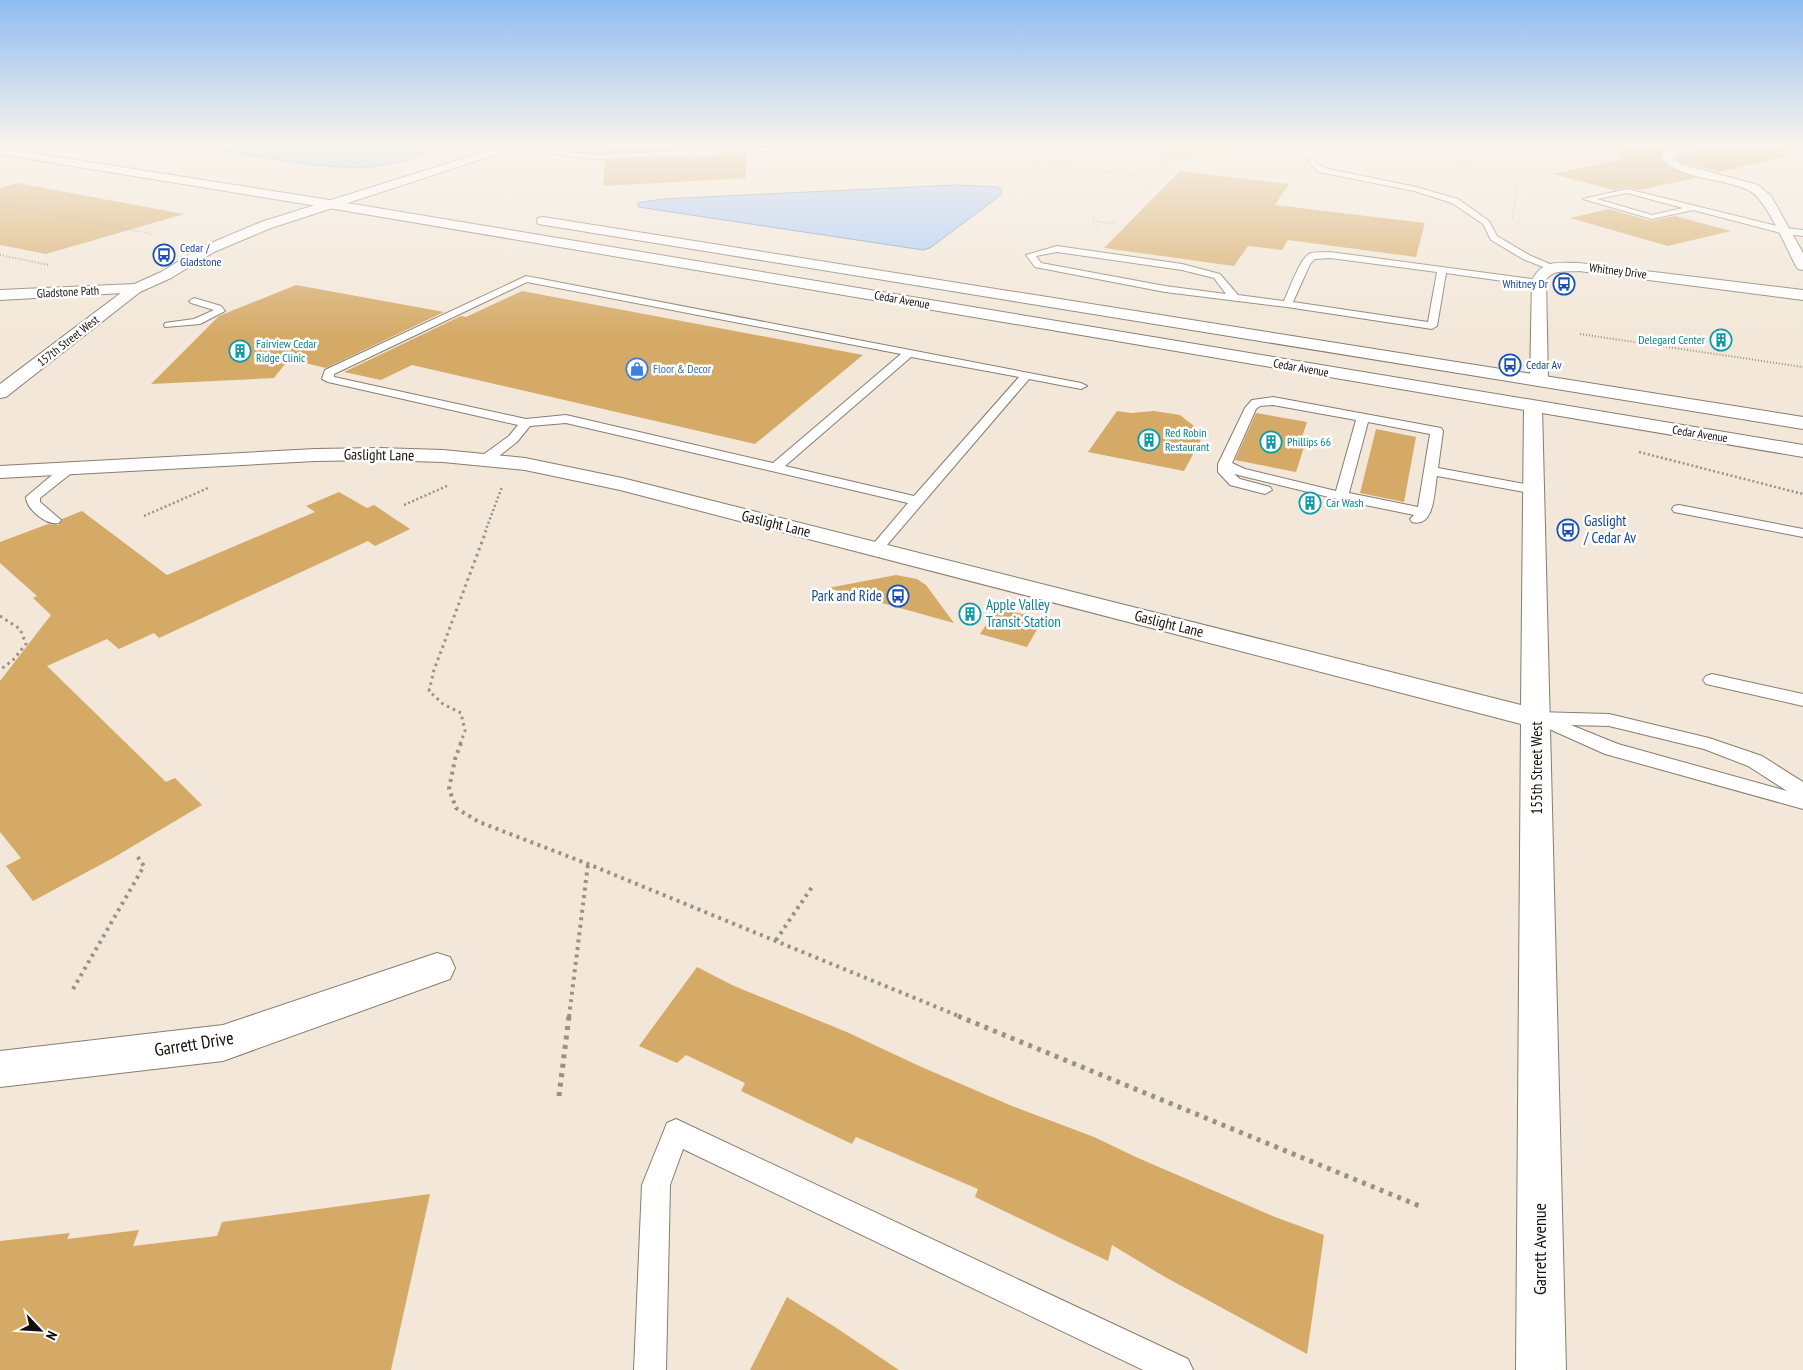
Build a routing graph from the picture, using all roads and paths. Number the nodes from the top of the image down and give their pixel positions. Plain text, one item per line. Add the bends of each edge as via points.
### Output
1 (20, 208) edge
2 (289, 208) edge
3 (320, 208) edge
4 (355, 208) edge
5 (1465, 208) edge
6 (1619, 208) edge
7 (1692, 208) joint
8 (1772, 208) edge
9 (1093, 217) dead end
10 (526, 218) dead end
11 (1102, 222) dead end
12 (1785, 231) junction
13 (1803, 233) edge
14 (151, 234) dead end
15 (197, 240) dead end
16 (0, 255) edge
17 (49, 265) dead end
18 (1803, 266) edge
19 (1554, 268) junction
20 (143, 270) dead end
21 (1442, 270) junction
22 (1539, 283) junction
23 (135, 289) junction
24 (0, 295) edge
25 (1803, 295) edge
26 (1234, 298) junction
27 (194, 301) dead end
28 (1287, 304) junction
29 (169, 325) dead end
30 (1580, 334) dead end
31 (909, 353) junction
32 (1227, 355) junction
33 (1803, 367) edge
34 (1026, 376) junction
35 (1539, 380) junction
36 (1081, 386) dead end
37 (0, 393) edge
38 (1534, 407) junction
39 (1363, 417) junction
40 (526, 422) junction
41 (1803, 423) edge
42 (1803, 435) edge
43 (1803, 452) edge
44 (485, 460) junction
45 (525, 464) junction
46 (1225, 464) junction
47 (70, 468) junction
48 (774, 468) junction
49 (1431, 471) junction
50 (0, 472) edge
51 (453, 482) dead end
52 (214, 485) dead end
53 (1265, 490) dead end
54 (1535, 490) junction
55 (917, 501) junction
56 (1341, 501) junction
57 (404, 505) dead end
58 (1679, 509) dead end
59 (144, 516) dead end
60 (54, 520) dead end
61 (1803, 533) edge
62 (876, 549) junction
63 (0, 616) edge
64 (0, 670) edge
65 (1712, 680) dead end
66 (1803, 700) edge
67 (1536, 718) junction
68 (1803, 791) edge
69 (1803, 802) edge
70 (137, 856) dead end
71 (588, 864) junction
72 (812, 887) dead end
73 (776, 940) junction
74 (437, 968) dead end
75 (73, 989) dead end
76 (0, 1069) edge
77 (559, 1096) dead end
78 (1539, 1129) joint
79 (1422, 1207) dead end
80 (650, 1370) edge
81 (1177, 1370) edge
82 (1540, 1370) edge

1 - 14 path
2 - 15 street
3 - 23 street, 157th Street West via 228,240
4 - 32 street, Cedar Avenue
5 - 19 lane via 1486,223 1494,238 1526,257
6 - 7 lane via 1652,217
7 - 12 lane
8 - 12 street
9 - 11 path via 1094,221
10 - 35 street, Cedar Avenue
12 - 13 lane
12 - 18 street
16 - 17 path
19 - 22 street via 1543,272
19 - 25 street, Whitney Drive via 1598,268
20 - 23 street via 131,278
21 - 22 lane
21 - 28 lane via 1330,255 1312,256
21 - 28 lane via 1432,326
22 - 35 street
23 - 24 street, Gladstone Path
23 - 37 street, 157th Street West
26 - 26 lane via 1038,266 1030,255 1057,249 1182,267 1217,276
26 - 28 lane
27 - 29 lane via 220,311 196,322
30 - 33 path
31 - 34 lane
31 - 40 lane via 526,280 329,372 328,379
31 - 48 lane
32 - 35 street via 1504,386
32 - 38 street, Cedar Avenue
34 - 36 lane
34 - 55 lane
35 - 41 street, Cedar Avenue
38 - 42 street via 1544,400 1568,400
38 - 43 street, Cedar Avenue
38 - 54 street, 155th Street West
39 - 46 lane via 1273,401 1256,403
39 - 49 lane via 1437,431
39 - 56 lane
40 - 44 lane via 513,440
40 - 48 lane via 566,419
44 - 45 street, Gaslight Lane
44 - 47 street, Gaslight Lane via 347,454
45 - 62 street, Gaslight Lane via 614,482
45 - 71 path via 504,484 429,691 461,714 465,730 449,789 456,808 479,822
46 - 53 lane via 1225,472 1235,482
46 - 56 lane via 1241,472
47 - 50 street, Gaslight Lane
47 - 60 lane via 32,497 33,503
48 - 55 lane
49 - 54 lane
49 - 56 lane via 1420,519 1411,520
51 - 57 path
52 - 59 path
54 - 67 street, 155th Street West
55 - 62 lane
58 - 61 lane
62 - 67 street, Gaslight Lane
63 - 64 path via 7,623 20,627 25,633 26,644
65 - 66 lane
67 - 68 lane via 1609,720 1709,744 1755,761
67 - 69 lane via 1612,749
67 - 78 street, 155th Street West
70 - 75 path via 144,866
71 - 73 path
71 - 77 path
72 - 73 path
73 - 79 path
74 - 76 street, Garrett Drive via 222,1043
78 - 82 street, Garrett Avenue
80 - 81 lane via 656,1184 676,1132

